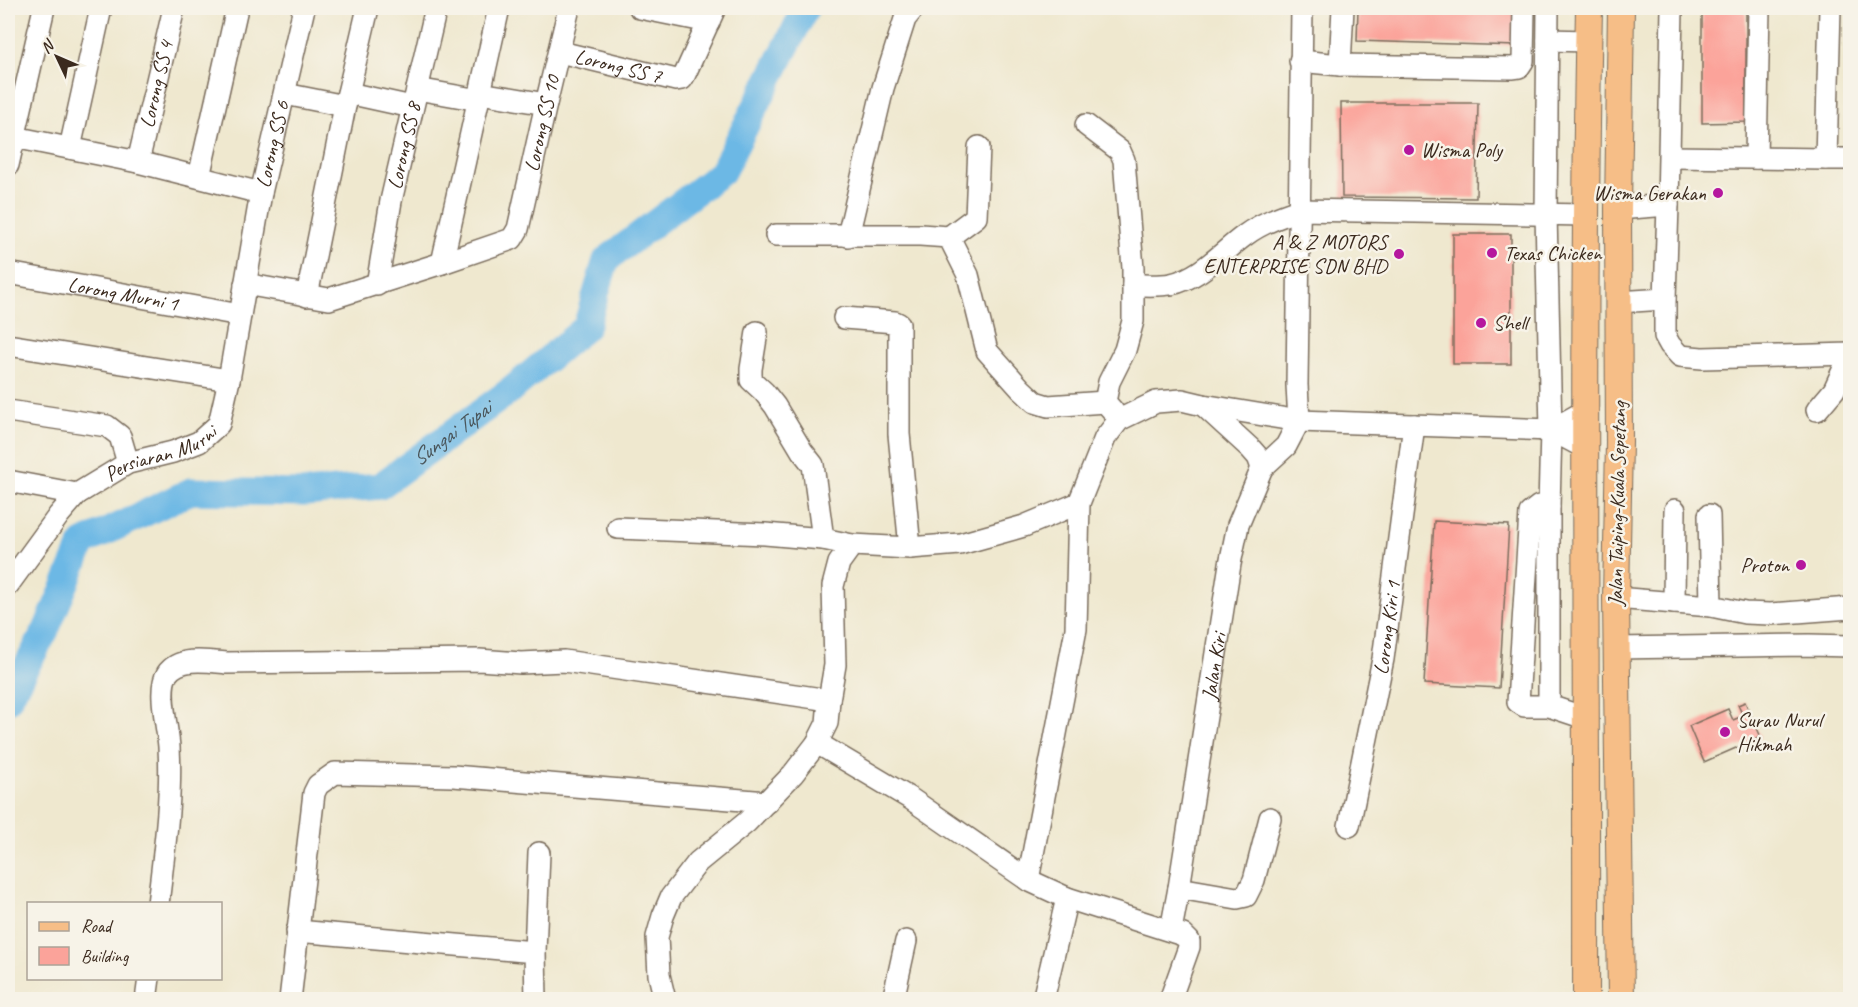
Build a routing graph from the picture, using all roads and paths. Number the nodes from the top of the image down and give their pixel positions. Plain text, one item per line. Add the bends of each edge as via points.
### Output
1 (44, 8) edge
2 (101, 8) edge
3 (174, 8) edge
4 (237, 8) edge
5 (304, 8) edge
6 (368, 8) edge
7 (436, 8) edge
8 (499, 8) edge
9 (569, 8) edge
10 (640, 8) edge
11 (914, 8) edge
12 (1302, 8) edge
13 (1343, 8) edge
14 (1524, 8) edge
15 (1548, 8) edge
16 (1589, 8) edge
17 (1621, 8) edge
18 (1672, 8) edge
19 (1759, 8) edge
20 (1830, 8) edge
21 (712, 15) edge
22 (1548, 40) junction
23 (1588, 41) junction
24 (560, 52) junction
25 (1300, 61) junction
26 (1340, 65) junction
27 (285, 94) junction
28 (479, 96) junction
29 (415, 98) junction
30 (346, 99) junction
31 (546, 104) junction
32 (1086, 125) dead end
33 (14, 137) junction
34 (980, 147) dead end
35 (70, 148) junction
36 (1670, 157) junction
37 (1756, 158) junction
38 (1826, 159) junction
39 (1851, 159) edge
40 (138, 162) junction
41 (8, 165) edge
42 (199, 177) junction
43 (261, 193) junction
44 (1668, 205) junction
45 (1618, 209) junction
46 (1299, 210) junction
47 (1546, 214) junction
48 (1586, 215) junction
49 (776, 235) dead end
50 (848, 236) junction
51 (949, 237) junction
52 (442, 263) junction
53 (8, 273) edge
54 (245, 284) junction
55 (377, 285) junction
56 (1133, 285) junction
57 (307, 296) junction
58 (1665, 299) junction
59 (1618, 302) junction
60 (240, 315) junction
61 (844, 318) dead end
62 (757, 332) dead end
63 (8, 345) edge
64 (1851, 355) edge
65 (229, 380) junction
66 (1105, 402) junction
67 (1203, 405) junction
68 (1816, 410) dead end
69 (8, 411) edge
70 (1585, 411) junction
71 (1119, 420) junction
72 (1299, 421) junction
73 (1414, 425) junction
74 (1551, 430) junction
75 (1585, 448) junction
76 (128, 463) junction
77 (1262, 468) junction
78 (8, 482) edge
79 (77, 494) junction
80 (1079, 503) junction
81 (1549, 507) junction
82 (1675, 510) dead end
83 (1709, 514) dead end
84 (618, 528) dead end
85 (823, 539) junction
86 (852, 545) junction
87 (910, 548) junction
88 (8, 585) edge
89 (1616, 598) junction
90 (1674, 603) junction
91 (1711, 606) junction
92 (1851, 608) edge
93 (1851, 646) edge
94 (1617, 648) junction
95 (829, 700) junction
96 (1549, 706) junction
97 (1585, 718) junction
98 (817, 743) junction
99 (767, 802) junction
100 (1270, 818) dead end
101 (1349, 826) dead end
102 (539, 853) dead end
103 (1028, 880) junction
104 (1179, 888) junction
105 (1067, 898) junction
106 (158, 902) edge
107 (1171, 930) junction
108 (297, 931) junction
109 (906, 941) dead end
110 (535, 952) junction
111 (149, 980) edge
112 (146, 999) edge
113 (290, 999) edge
114 (536, 999) edge
115 (665, 999) edge
116 (893, 999) edge
117 (1043, 999) edge
118 (1170, 999) edge
119 (1586, 999) edge
120 (1621, 999) edge

1 - 33 street
2 - 35 street
3 - 40 street, Lorong SS 4
4 - 42 street
5 - 27 street, Lorong SS 6
6 - 30 street
7 - 29 street, Lorong SS 8
8 - 28 street
9 - 24 street, Lorong SS 10
10 - 21 street
11 - 50 street via 905,19 883,87
12 - 25 street
13 - 26 street
14 - 26 street via 1523,61 1519,67
15 - 22 street
16 - 23 main road, Jalan Taiping-Kuala Sepetang
17 - 45 main road, Jalan Taiping-Kuala Sepetang
18 - 36 street
19 - 37 street
20 - 38 street
21 - 24 street, Lorong SS 7 via 685,74 676,81
22 - 23 street
22 - 47 street
23 - 48 main road, Jalan Taiping-Kuala Sepetang
24 - 31 street, Lorong SS 10
25 - 26 street
25 - 46 street
27 - 30 street
27 - 43 street, Lorong SS 6
28 - 29 street
28 - 31 street
28 - 52 street
29 - 30 street
29 - 55 street, Lorong SS 8 via 391,201
30 - 57 street
31 - 52 street, Lorong SS 10 via 518,229 512,239
32 - 56 street via 1120,151 1124,160
33 - 35 street
33 - 41 street
34 - 51 street via 976,217
35 - 40 street
36 - 37 street
36 - 44 street
37 - 38 street
38 - 39 street
40 - 42 street
42 - 43 street
43 - 54 street, Lorong SS 6
44 - 45 street
44 - 58 street
45 - 59 main road, Jalan Taiping-Kuala Sepetang
46 - 47 street
46 - 56 street via 1246,234 1203,270 1187,278 1171,284
46 - 72 street
47 - 48 street
47 - 74 street
48 - 70 main road, Jalan Taiping-Kuala Sepetang
49 - 50 street
50 - 51 street
51 - 66 street via 969,275 987,351 1015,382 1035,402 1048,406
52 - 55 street
53 - 60 street, Lorong Murni 1
54 - 57 street
54 - 60 street, Persiaran Murni
55 - 57 street via 330,299
56 - 66 street via 1133,321
58 - 59 street
58 - 64 street via 1665,336 1680,356
59 - 89 main road, Jalan Taiping-Kuala Sepetang
60 - 65 street, Persiaran Murni
61 - 87 street via 899,324 899,434
62 - 85 street via 751,380 775,406 813,465
63 - 65 street
64 - 68 street via 1834,390
65 - 76 street, Persiaran Murni via 219,424 199,442
66 - 71 street
67 - 71 street via 1182,399 1156,402
67 - 72 street
67 - 77 street via 1251,449
69 - 76 street via 107,426 120,436
70 - 74 street
70 - 75 main road, Jalan Taiping-Kuala Sepetang
71 - 80 street via 1105,438
72 - 73 street
72 - 77 street, Jalan Kiri via 1286,446
73 - 74 street
73 - 101 street, Lorong Kiri 1 via 1383,659
74 - 75 street
74 - 81 street
75 - 97 main road, Jalan Taiping-Kuala Sepetang
76 - 79 street, Persiaran Murni
77 - 104 street, Jalan Kiri via 1238,525 1232,555
78 - 79 street
79 - 88 street, Persiaran Murni
80 - 87 street via 1024,526 960,544
80 - 103 street via 1076,629
81 - 96 street
81 - 96 street via 1539,506 1530,513 1518,702 1524,706
82 - 90 street
83 - 91 street
84 - 85 street
85 - 86 street
86 - 87 street
86 - 95 street via 839,563 834,586 836,665
89 - 90 street
89 - 94 main road, Jalan Taiping-Kuala Sepetang
90 - 91 street
91 - 92 street via 1770,614
93 - 94 street
94 - 120 main road, Jalan Taiping-Kuala Sepetang
95 - 98 street via 827,723
95 - 106 street via 564,661 185,661 168,672 162,685 169,747 169,808
96 - 97 street
97 - 119 main road, Jalan Taiping-Kuala Sepetang
98 - 99 street
98 - 103 street via 911,799
99 - 108 street via 453,776 335,773 318,785 314,793
99 - 115 street via 698,862 671,897 657,937
100 - 104 street via 1246,896 1237,898
102 - 110 street
103 - 105 street
104 - 107 street, Jalan Kiri
105 - 107 street
105 - 117 street
107 - 118 street via 1183,935 1189,947
108 - 110 street
108 - 113 street
109 - 116 street
110 - 114 street
111 - 112 street

